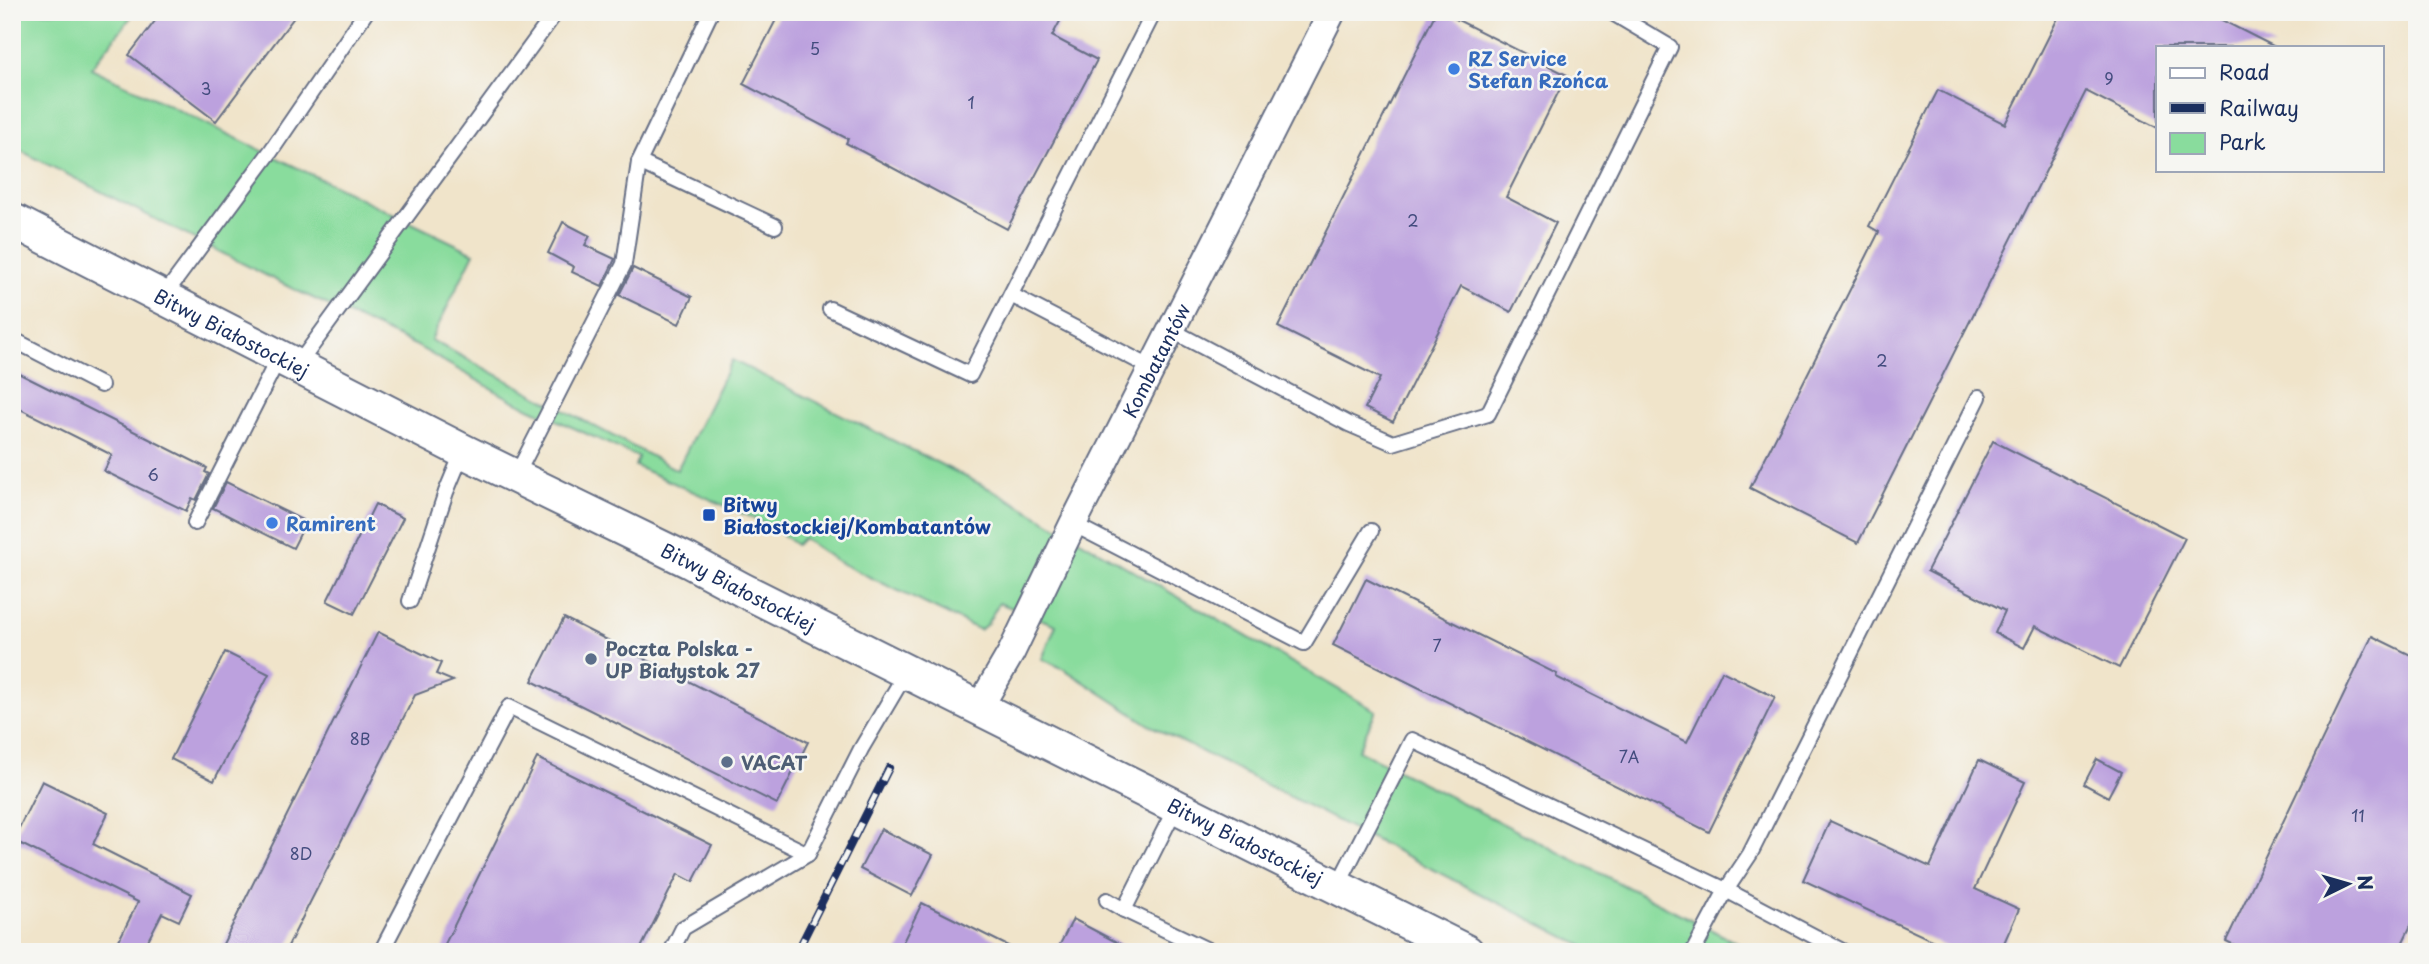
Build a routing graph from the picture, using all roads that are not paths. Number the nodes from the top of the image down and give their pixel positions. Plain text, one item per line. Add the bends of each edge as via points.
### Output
1 (366, 12) edge
2 (556, 12) edge
3 (711, 12) edge
4 (1154, 12) edge
5 (1332, 12) edge
6 (1611, 12) edge
7 (639, 162) junction
8 (12, 220) edge
9 (775, 226) dead end
10 (1011, 295) junction
11 (162, 298) junction
12 (830, 309) dead end
13 (1171, 330) junction
14 (12, 339) edge
15 (288, 361) junction
16 (1152, 368) junction
17 (101, 385) dead end
18 (1979, 397) dead end
19 (463, 451) junction
20 (516, 476) junction
21 (195, 523) dead end
22 (1073, 524) junction
23 (1371, 531) dead end
24 (410, 601) dead end
25 (907, 671) junction
26 (979, 708) junction
27 (1177, 805) junction
28 (808, 854) junction
29 (1337, 887) junction
30 (1726, 890) junction
31 (1107, 900) dead end
32 (1124, 910) junction
33 (381, 952) edge
34 (671, 952) edge
35 (1212, 952) edge
36 (1467, 952) edge
37 (1693, 952) edge
38 (1844, 952) edge

1 - 11 lane
2 - 15 lane
3 - 7 lane
4 - 10 lane
5 - 13 street, Kombatantów
6 - 13 lane via 1670,47 1488,414 1393,443
7 - 9 lane
7 - 20 lane via 624,264
8 - 11 street, Bitwy Białostockiej
10 - 12 lane via 970,375
10 - 16 lane
11 - 15 street, Bitwy Białostockiej
13 - 16 street, Kombatantów
14 - 17 lane
15 - 19 street, Bitwy Białostockiej
15 - 21 lane
16 - 22 street, Kombatantów
18 - 30 lane via 1750,854
19 - 20 street, Bitwy Białostockiej
19 - 24 lane
20 - 25 street, Bitwy Białostockiej
22 - 23 lane via 1304,643
22 - 26 street, Kombatantów
25 - 26 street, Bitwy Białostockiej
25 - 28 lane
26 - 27 street, Bitwy Białostockiej
27 - 29 street, Bitwy Białostockiej
27 - 32 lane
28 - 33 lane via 509,707
28 - 34 lane via 683,928
29 - 30 lane via 1412,740
29 - 36 street, Bitwy Białostockiej
30 - 37 lane
30 - 38 lane
31 - 32 lane
32 - 35 lane

